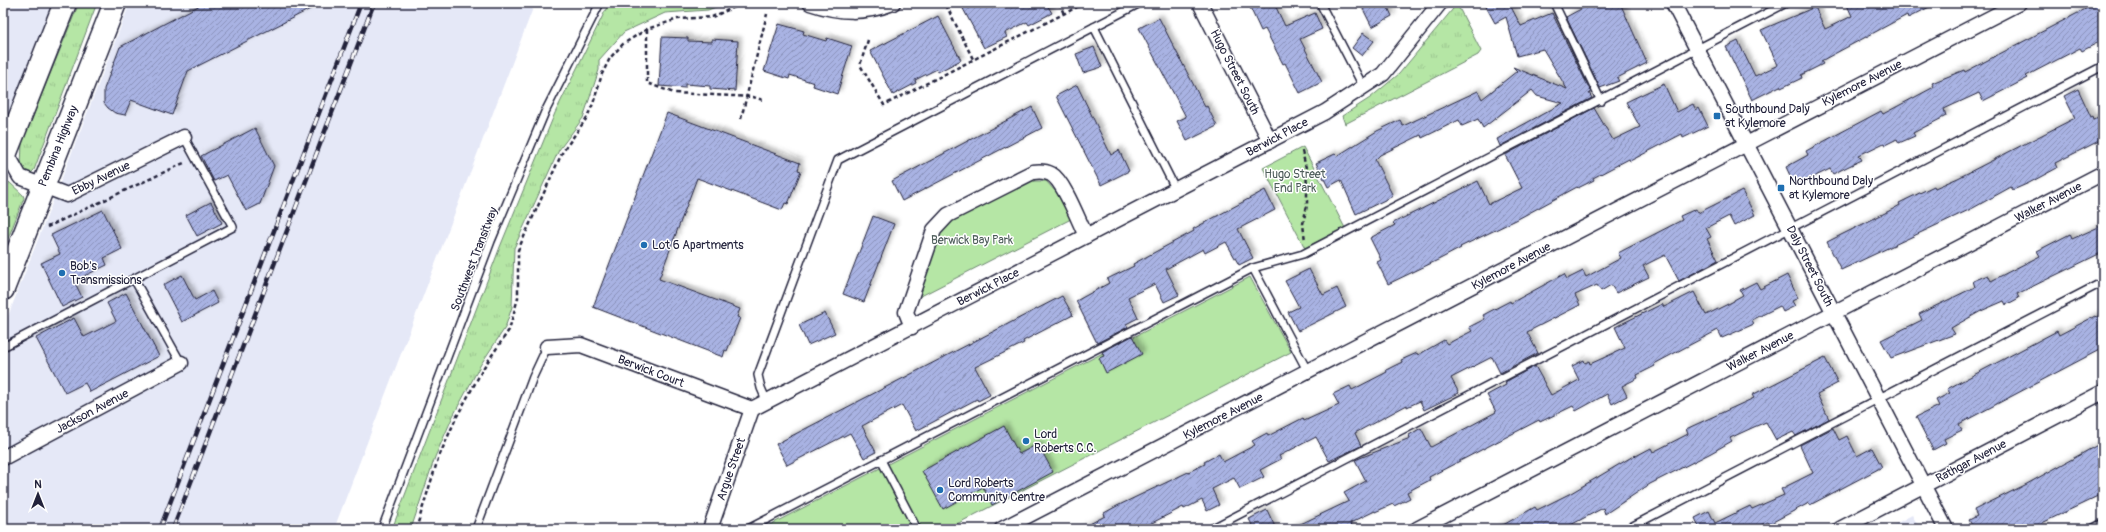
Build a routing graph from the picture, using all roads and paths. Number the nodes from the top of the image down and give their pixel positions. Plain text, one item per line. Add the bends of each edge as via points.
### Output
1 (65, 3) edge
2 (115, 3) edge
3 (600, 3) edge
4 (744, 3) edge
5 (810, 3) edge
6 (893, 3) edge
7 (1059, 3) edge
8 (1084, 3) edge
9 (1140, 3) edge
10 (1200, 3) edge
11 (1320, 3) edge
12 (1440, 3) edge
13 (1554, 3) edge
14 (1673, 3) edge
15 (1786, 3) edge
16 (2019, 3) edge
17 (946, 5) dead end
18 (767, 14) dead end
19 (1064, 14) junction
20 (1094, 27) junction
21 (647, 29) junction
22 (868, 40) dead end
23 (1697, 49) junction
24 (972, 59) junction
25 (2103, 66) edge
26 (1364, 88) junction
27 (747, 97) junction
28 (763, 100) dead end
29 (1601, 101) junction
30 (741, 119) dead end
31 (184, 137) joint
32 (1270, 141) junction
33 (1746, 143) junction
34 (1302, 151) dead end
35 (4, 156) edge
36 (195, 157) junction
37 (2103, 173) edge
38 (42, 186) junction
39 (1176, 190) junction
40 (1791, 228) junction
41 (1086, 236) junction
42 (23, 238) junction
43 (1308, 252) junction
44 (1253, 268) junction
45 (134, 279) junction
46 (2103, 282) edge
47 (3, 289) edge
48 (1834, 313) junction
49 (912, 327) junction
50 (3, 347) edge
51 (547, 347) joint
52 (181, 363) joint
53 (1308, 372) junction
54 (2103, 392) edge
55 (1880, 398) junction
56 (767, 402) junction
57 (752, 409) junction
58 (3, 458) edge
59 (881, 460) junction
60 (1924, 486) junction
61 (2103, 523) edge
62 (382, 529) edge
63 (416, 529) edge
64 (476, 529) edge
65 (710, 529) edge
66 (748, 529) edge
67 (917, 529) edge
68 (1002, 529) edge
69 (1211, 529) edge
70 (1417, 529) edge
71 (1627, 529) edge
72 (1840, 529) edge
73 (1946, 529) edge
74 (2092, 529) edge

1 - 35 main road
2 - 38 main road, Pembina Highway
3 - 62 lane, Southwest Transitway via 545,112 497,227
4 - 21 path via 712,17 678,19
5 - 6 street via 853,12 868,11
7 - 19 path
8 - 19 path
9 - 20 lane
10 - 32 street, Hugo Street South
11 - 26 lane
12 - 26 street, Berwick Place via 1383,74
13 - 29 lane
14 - 23 street, Daly Street South
15 - 23 lane
16 - 33 street, Kylemore Avenue
17 - 24 path
18 - 27 path
19 - 24 path
20 - 39 lane
20 - 56 lane via 838,160 758,375
21 - 27 path via 647,83 674,93
21 - 63 path via 623,44 610,58 586,119 562,153 518,250 518,298 509,330 484,367 456,418 438,459
22 - 24 path via 860,65 884,105
23 - 29 lane
23 - 33 street, Daly Street South
25 - 40 lane
26 - 32 street, Berwick Place
27 - 28 path
27 - 30 path
29 - 43 lane
31 - 36 lane
31 - 38 street, Ebby Avenue via 67,194
32 - 39 street, Berwick Place
33 - 40 street, Daly Street South
33 - 53 street, Kylemore Avenue
34 - 43 path via 1307,189 1307,204 1302,224 1305,248
35 - 38 street, Ebby Avenue via 20,177
36 - 42 path
36 - 45 lane via 233,227
37 - 48 street, Walker Avenue
38 - 42 main road, Pembina Highway
39 - 41 street, Berwick Place
40 - 48 street, Daly Street South
40 - 69 lane
41 - 49 street, Berwick Place
41 - 49 street via 1060,182 1044,171 1033,172 948,215 934,230 906,312
42 - 47 main road, Pembina Highway
43 - 44 lane
44 - 53 lane
44 - 59 lane
45 - 50 lane
45 - 52 lane
46 - 55 lane
48 - 55 street, Daly Street South
48 - 70 street, Walker Avenue
49 - 56 street, Berwick Place
51 - 57 street, Berwick Court via 581,345
51 - 64 lane via 533,377
52 - 58 street, Jackson Avenue
53 - 68 street, Kylemore Avenue
54 - 60 street, Rathgar Avenue
55 - 60 street, Daly Street South
55 - 71 lane
56 - 57 street, Berwick Place
57 - 65 street, Argue Street
59 - 66 lane
59 - 67 lane
60 - 72 street, Rathgar Avenue
60 - 73 street, Daly Street South
61 - 74 lane

